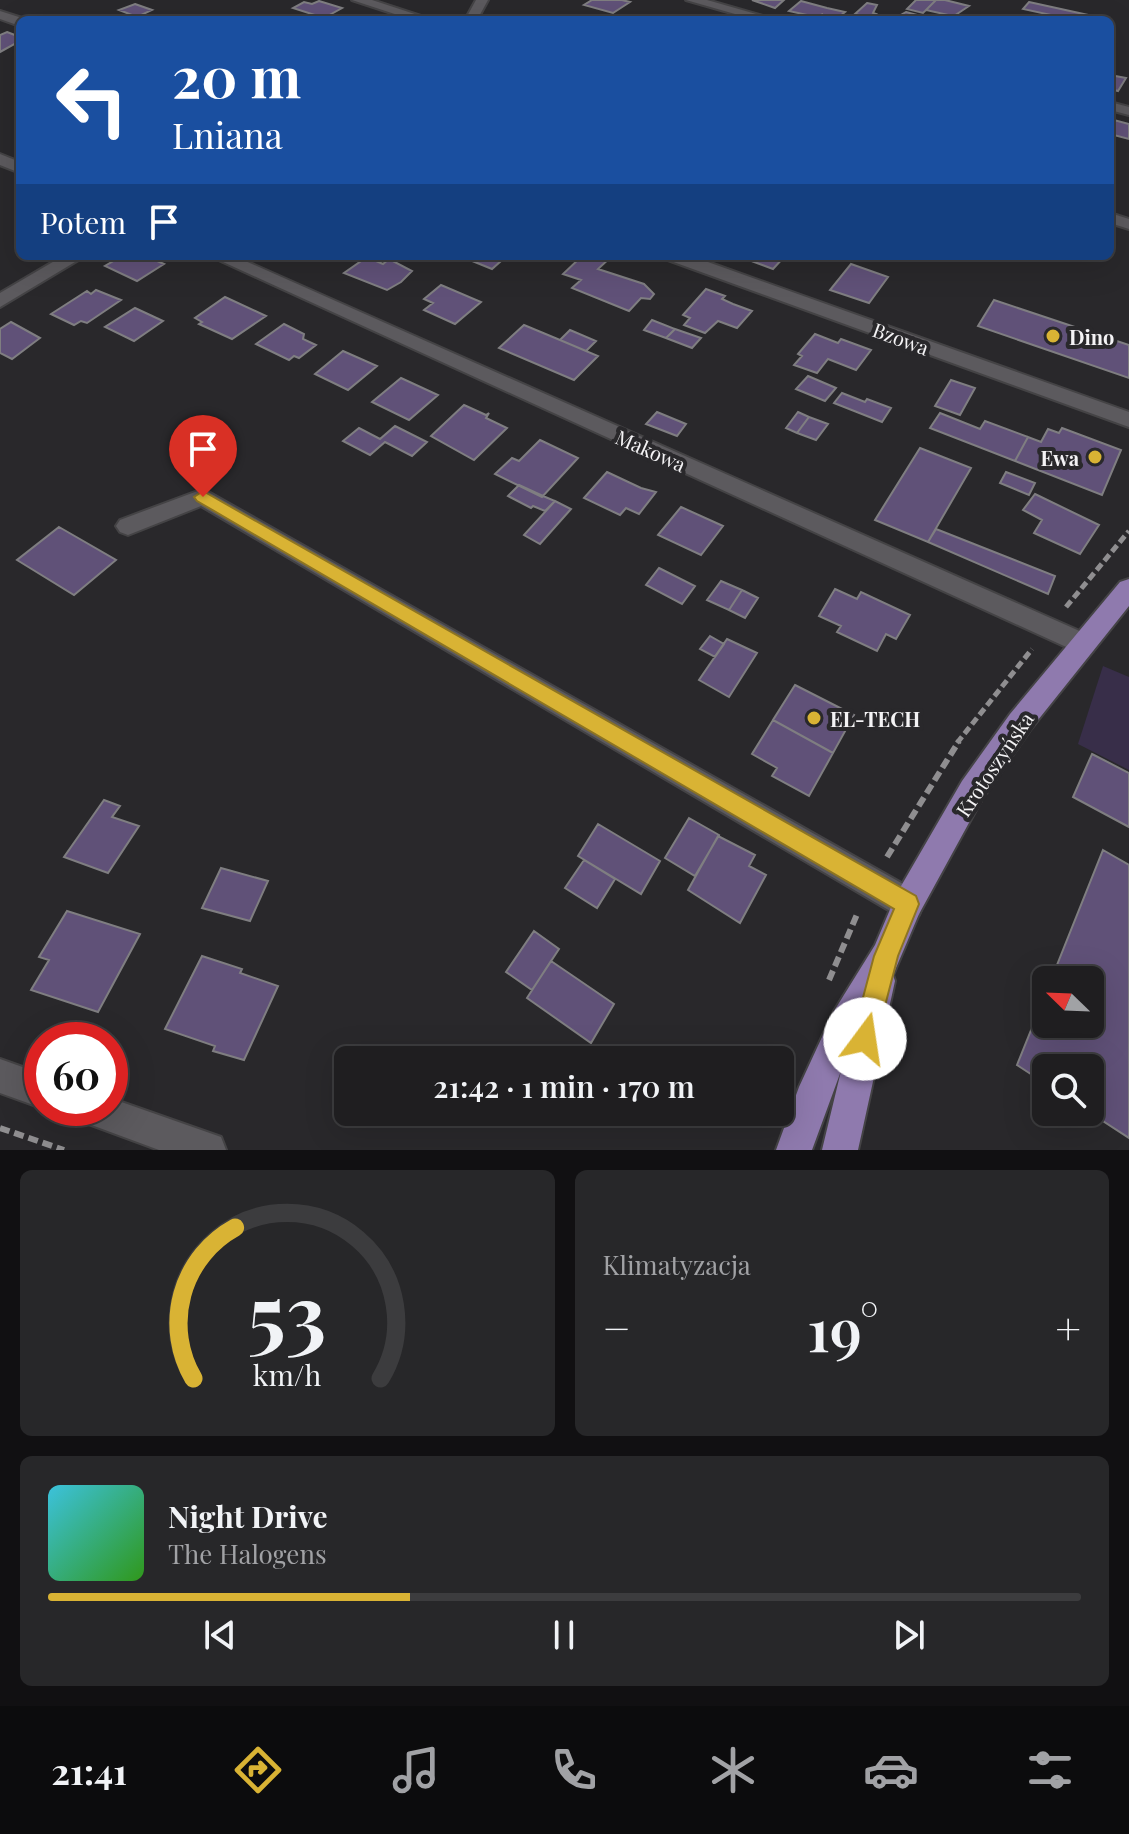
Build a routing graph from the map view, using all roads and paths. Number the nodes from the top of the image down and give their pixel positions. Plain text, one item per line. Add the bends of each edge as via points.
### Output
1 (358, 0) edge
2 (692, 0) edge
3 (413, 16) edge
4 (755, 16) edge
5 (69, 260) edge
6 (228, 260) edge
7 (685, 260) edge
8 (0, 301) edge
9 (1129, 420) edge
10 (128, 526) dead end
11 (1129, 589) edge
12 (1084, 644) junction
13 (908, 904) junction
14 (886, 956) junction
15 (0, 1076) edge
16 (24, 1085) edge
17 (128, 1122) edge
18 (0, 1128) edge
19 (64, 1150) edge
20 (208, 1150) edge
21 (794, 1150) edge
22 (840, 1150) edge

1 - 3 street
2 - 4 street
5 - 8 street
6 - 12 street, Makowa
7 - 9 street, Bzowa
10 - 13 street via 203,497
11 - 12 main road, Krotoszyńska
12 - 13 main road, Krotoszyńska via 972,790
13 - 14 main road, Krotoszyńska
14 - 21 main road, Krotoszyńska via 846,1023
14 - 22 main road, Krotoszyńska
15 - 16 street
17 - 20 street
18 - 19 path

